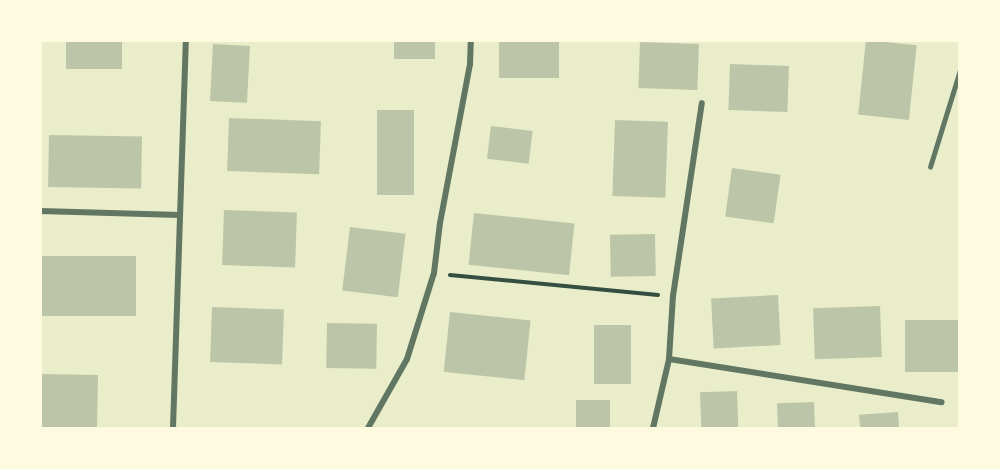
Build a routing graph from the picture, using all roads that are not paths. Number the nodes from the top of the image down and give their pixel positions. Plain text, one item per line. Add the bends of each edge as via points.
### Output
1 (186, 40) edge
2 (471, 40) edge
3 (960, 70) edge
4 (702, 103) dead end
5 (930, 167) dead end
6 (40, 211) edge
7 (180, 215) junction
8 (669, 359) junction
9 (942, 402) dead end
10 (173, 429) edge
11 (368, 429) edge
12 (653, 429) edge

1 - 7 street
2 - 11 street via 434,273 407,359
3 - 5 lane
4 - 8 street via 673,296
6 - 7 street
7 - 10 street
8 - 9 street
8 - 12 street

